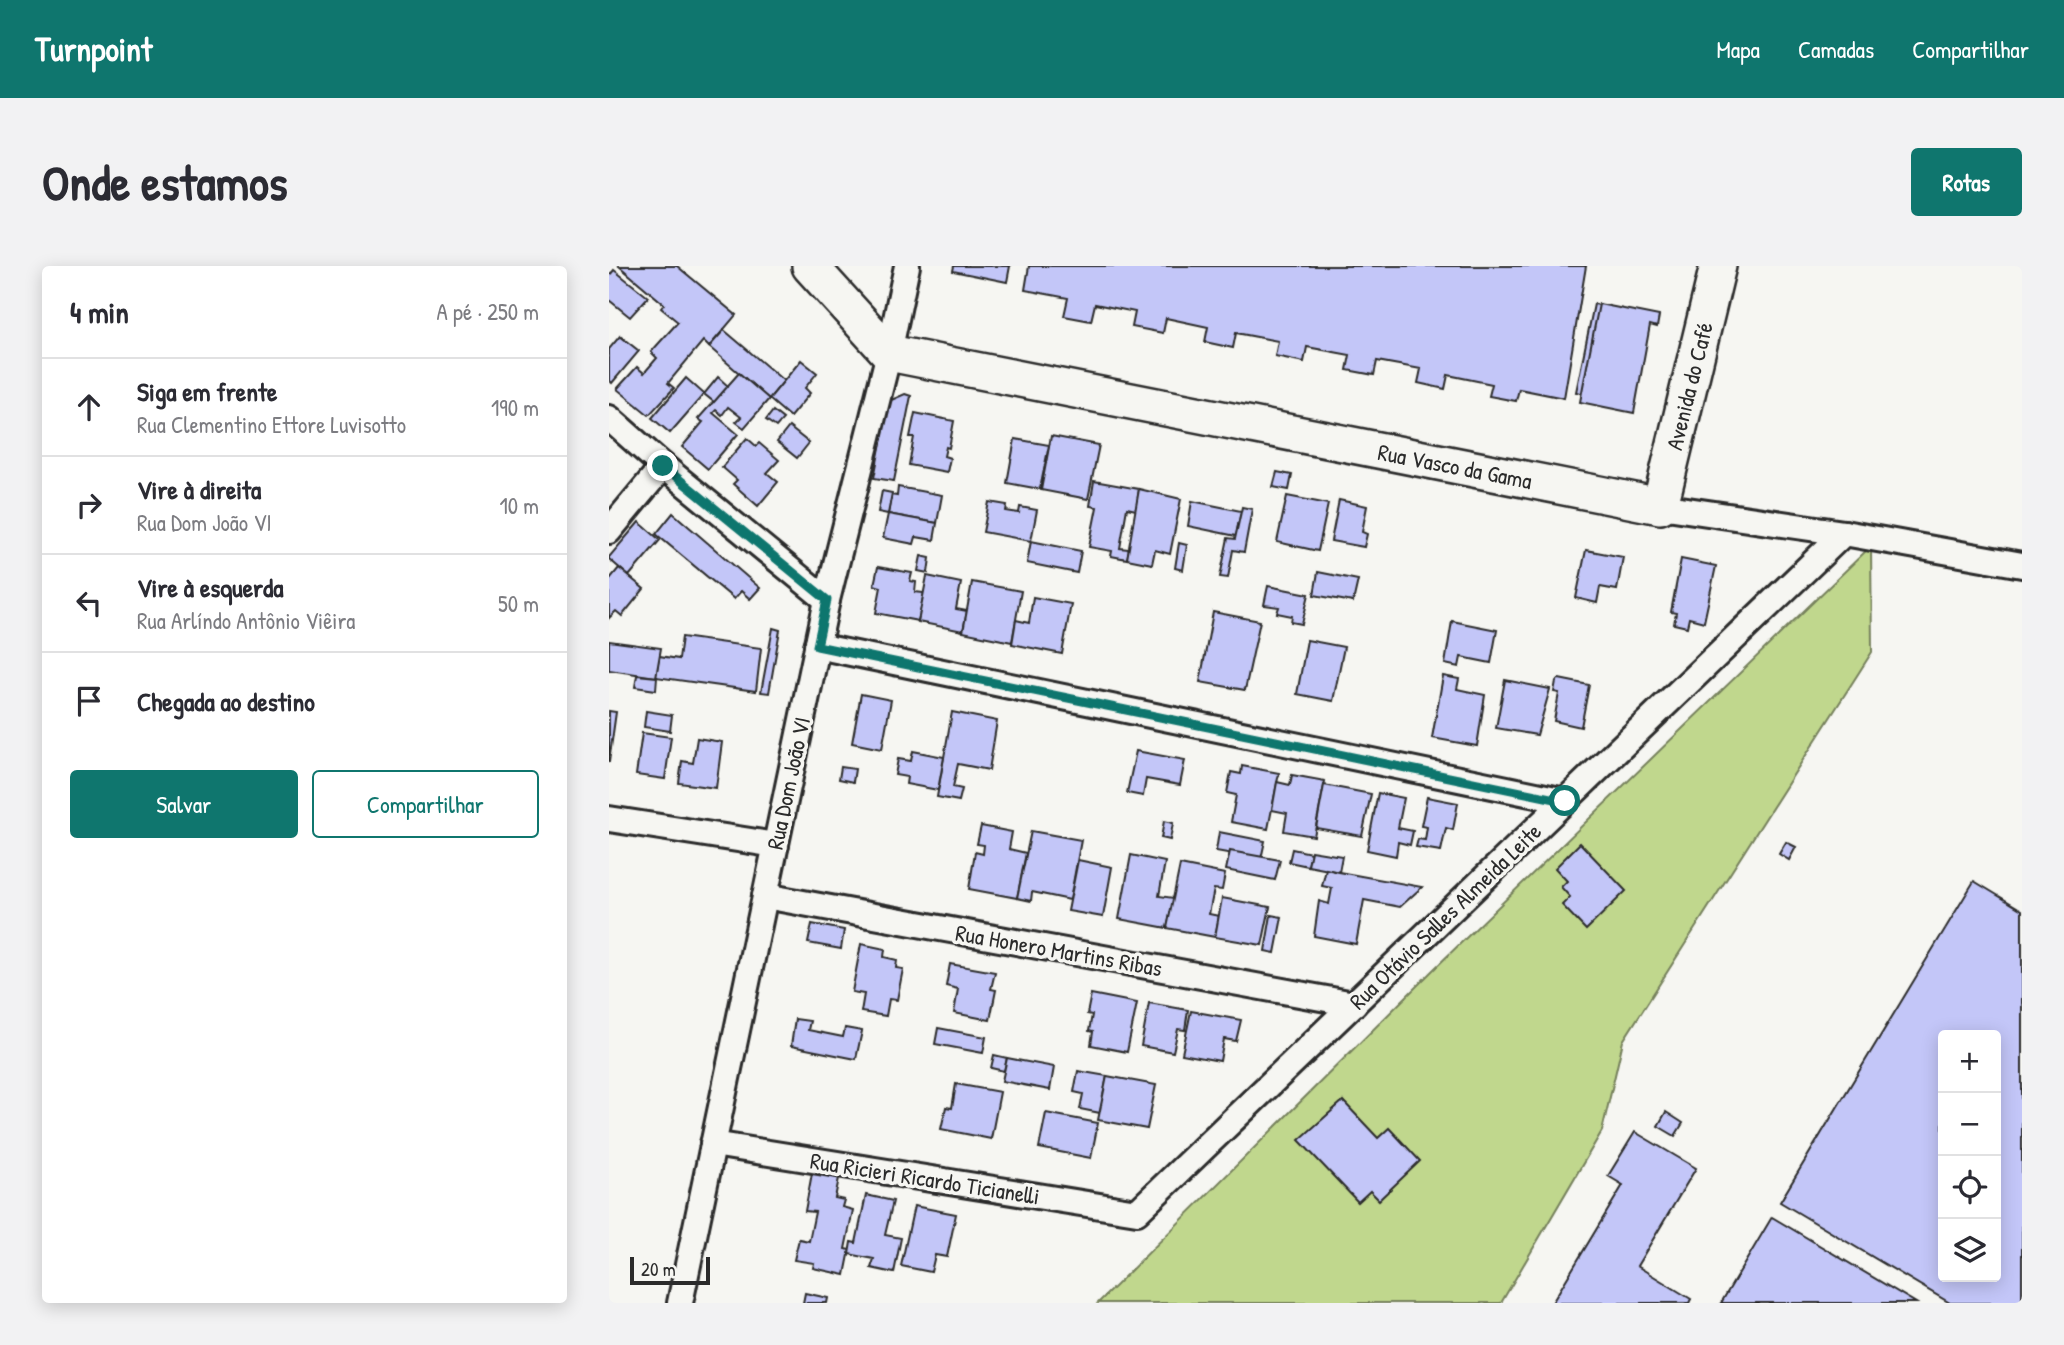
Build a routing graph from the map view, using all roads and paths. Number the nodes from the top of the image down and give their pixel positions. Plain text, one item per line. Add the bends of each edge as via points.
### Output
1 (810, 266) edge
2 (847, 266) edge
3 (907, 266) edge
4 (1718, 266) edge
5 (889, 354) junction
6 (609, 418) edge
7 (663, 466) junction
8 (1660, 506) junction
9 (609, 531) edge
10 (1844, 533) junction
11 (2022, 565) edge
12 (827, 600) junction
13 (817, 646) junction
14 (1565, 801) junction
15 (609, 819) edge
16 (776, 845) junction
17 (765, 896) junction
18 (1354, 1004) junction
19 (713, 1144) junction
20 (1137, 1212) joint
21 (680, 1303) edge

1 - 2 street
1 - 5 street
3 - 5 street, Rua Dom João VI
4 - 8 street, Avenida do Café
5 - 8 street, Rua Vasco da Gama
5 - 12 street, Rua Dom João VI
6 - 7 street
7 - 9 street
7 - 12 street
8 - 10 street, Rua Vasco da Gama
10 - 11 street, Rua Vasco da Gama
10 - 14 street, Rua Otávio Salles Almeida Leite
12 - 13 street, Rua Dom João VI
13 - 14 street
13 - 16 street, Rua Dom João VI
14 - 18 street, Rua Otávio Salles Almeida Leite
15 - 16 street
16 - 17 street, Rua Dom João VI
17 - 18 street, Rua Honero Martins Ribas
17 - 19 street, Rua Dom João VI
18 - 20 street, Rua Otávio Salles Almeida Leite
19 - 20 street, Rua Ricieri Ricardo Ticianelli
19 - 21 street, Rua Dom João VI

